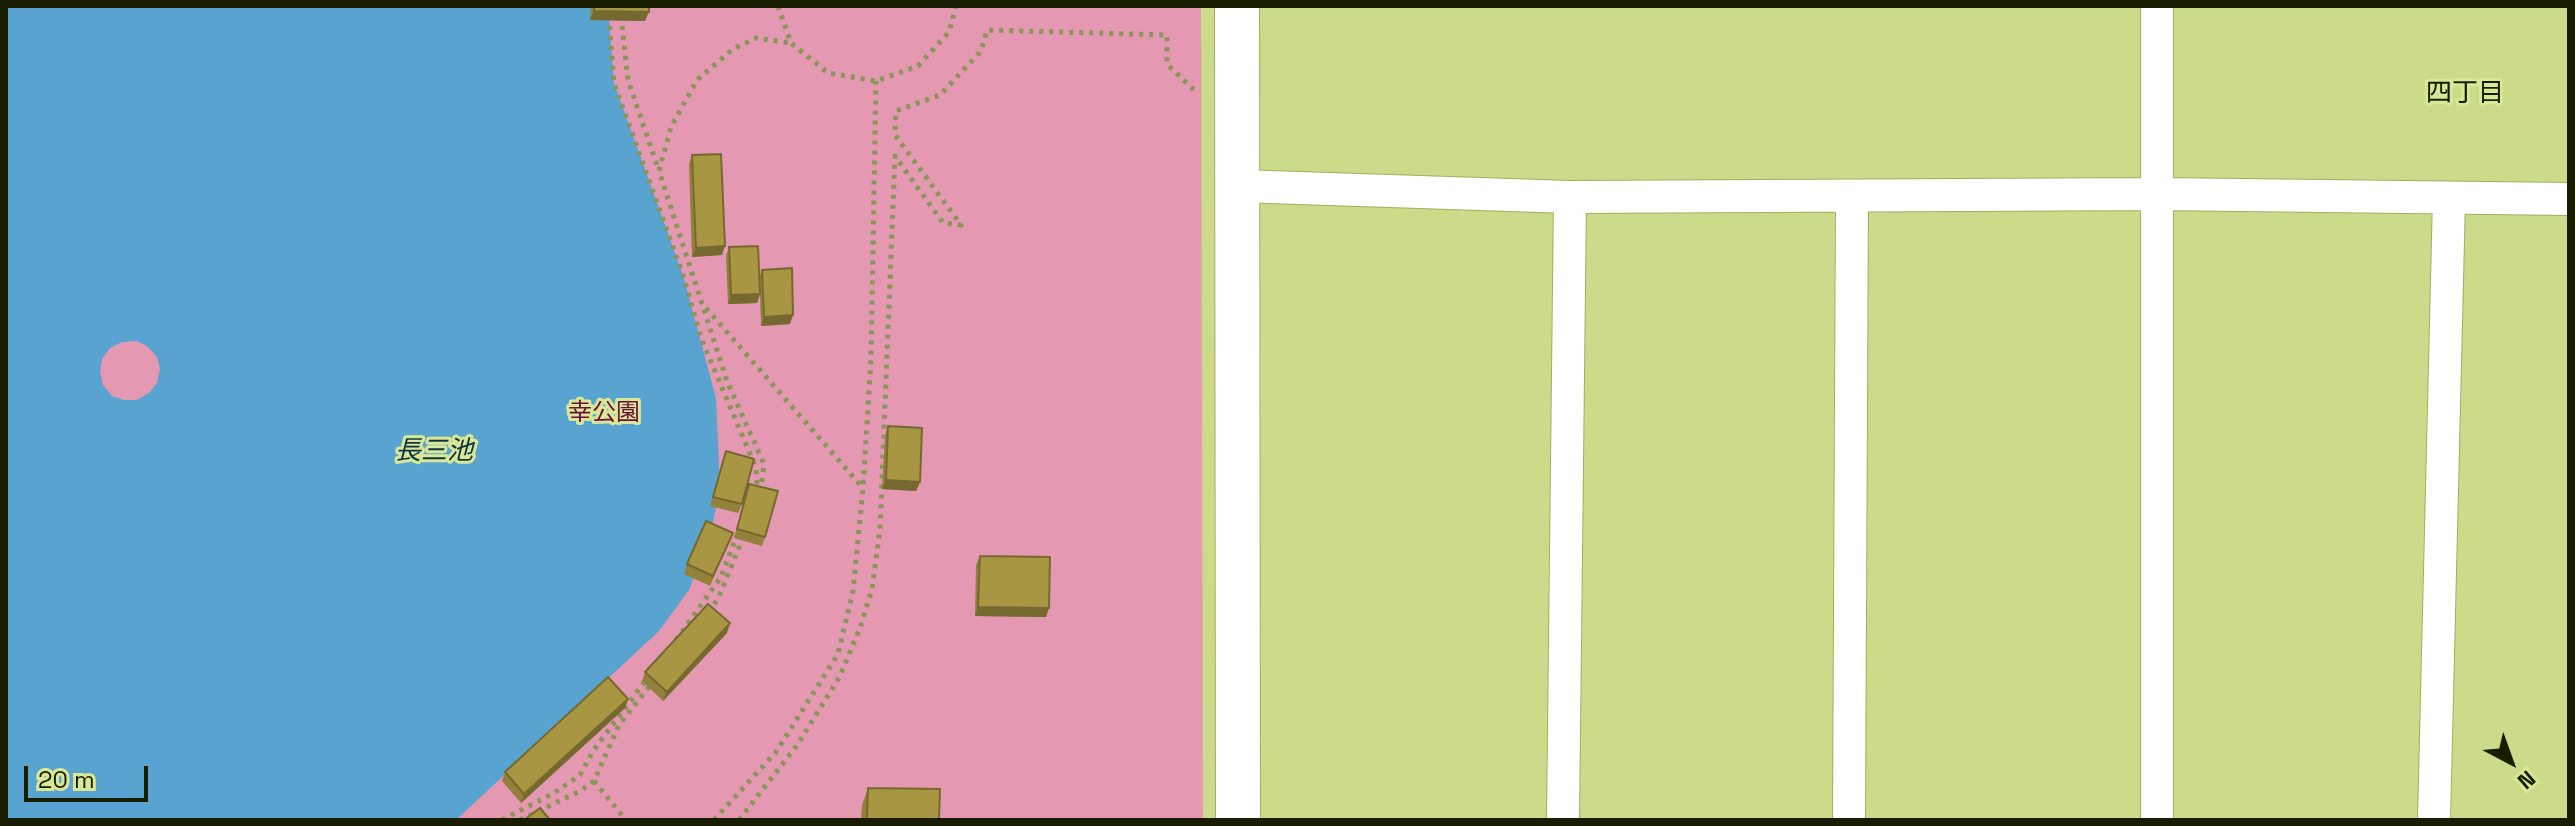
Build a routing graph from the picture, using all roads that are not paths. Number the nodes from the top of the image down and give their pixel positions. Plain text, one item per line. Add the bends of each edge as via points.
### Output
1 (1237, 6) edge
2 (2157, 6) edge
3 (1239, 186) junction
4 (2158, 194) junction
5 (1852, 196) junction
6 (1570, 197) junction
7 (2449, 198) junction
8 (2569, 199) edge
9 (1238, 820) edge
10 (1563, 820) edge
11 (1849, 820) edge
12 (2157, 820) edge
13 (2434, 820) edge

1 - 3 street
2 - 4 street
3 - 6 street
3 - 9 street
4 - 5 street
4 - 7 street
4 - 12 street
5 - 6 street
5 - 11 street
6 - 10 street
7 - 8 street
7 - 13 street

